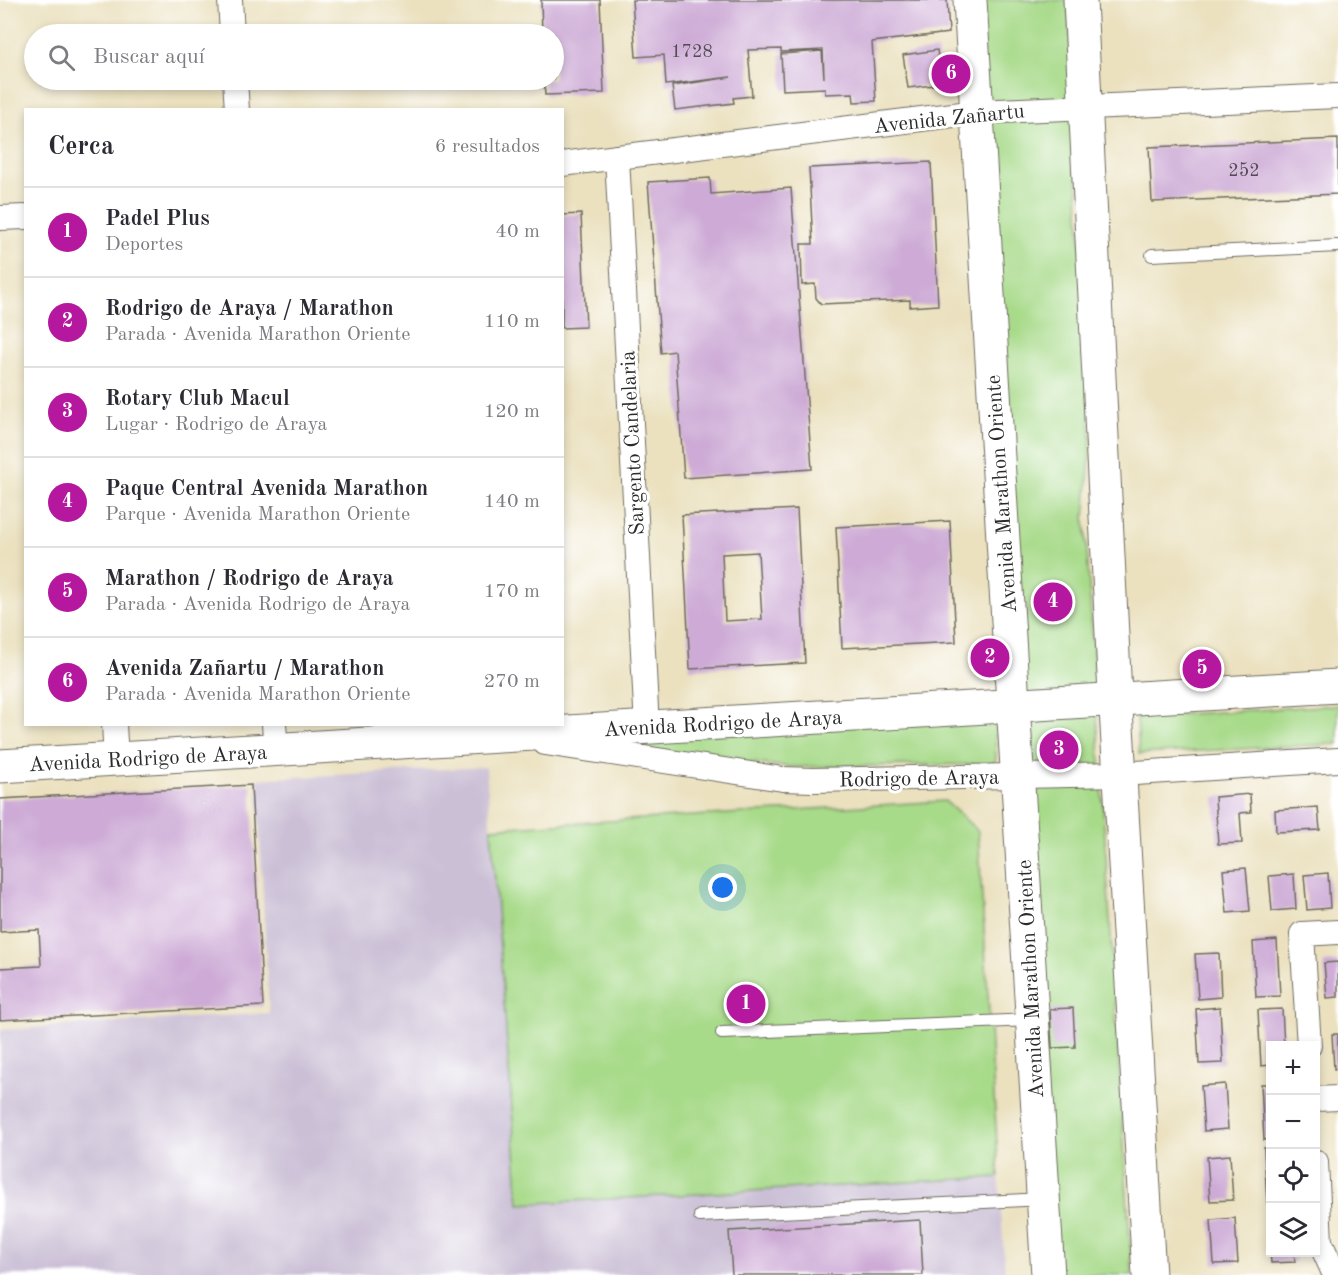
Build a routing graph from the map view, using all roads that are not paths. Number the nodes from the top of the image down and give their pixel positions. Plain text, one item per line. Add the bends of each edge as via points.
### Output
1 (230, 0) edge
2 (970, 0) edge
3 (1080, 0) edge
4 (231, 24) edge
5 (236, 90) edge
6 (1338, 96) edge
7 (1085, 107) junction
8 (237, 108) edge
9 (977, 112) junction
10 (617, 157) junction
11 (564, 164) edge
12 (24, 217) edge
13 (0, 219) edge
14 (1338, 246) edge
15 (1152, 255) dead end
16 (1338, 686) edge
17 (1116, 699) junction
18 (1014, 706) junction
19 (114, 726) edge
20 (647, 728) junction
21 (504, 737) junction
22 (275, 738) edge
23 (116, 760) junction
24 (1338, 760) edge
25 (0, 766) edge
26 (1120, 774) junction
27 (1018, 777) junction
28 (1338, 932) edge
29 (1032, 1020) junction
30 (722, 1033) dead end
31 (1309, 1041) edge
32 (1338, 1098) edge
33 (1320, 1100) edge
34 (1043, 1198) junction
35 (1318, 1203) edge
36 (700, 1216) dead end
37 (1334, 1269) edge
38 (1048, 1275) edge
39 (1149, 1275) edge

1 - 4 street
2 - 9 main road, Avenida Marathon Oriente
3 - 7 main road
5 - 8 street
6 - 7 street, Avenida Zañartu
7 - 9 street, Avenida Zañartu
7 - 17 main road
9 - 10 street, Avenida Zañartu
9 - 18 main road, Avenida Marathon Oriente
10 - 11 street, Avenida Zañartu
10 - 20 street, Sargento Candelaria
12 - 13 street
14 - 15 lane
16 - 17 main road, Avenida Rodrigo de Araya
17 - 18 main road, Avenida Rodrigo de Araya
17 - 26 main road
18 - 20 main road, Avenida Rodrigo de Araya
18 - 27 main road, Avenida Marathon Oriente
19 - 23 street
20 - 21 main road, Avenida Rodrigo de Araya
21 - 22 main road, Avenida Rodrigo de Araya
21 - 27 street, Rodrigo de Araya via 783,779
22 - 23 main road, Avenida Rodrigo de Araya
23 - 25 main road, Avenida Rodrigo de Araya
24 - 26 street, Rodrigo de Araya
26 - 27 street, Rodrigo de Araya
26 - 39 main road
27 - 29 main road, Avenida Marathon Oriente
28 - 31 street via 1302,934
29 - 30 lane
29 - 34 main road, Avenida Marathon Oriente
32 - 33 street
34 - 36 lane
34 - 38 main road, Avenida Marathon Oriente
35 - 37 street via 1320,1242

